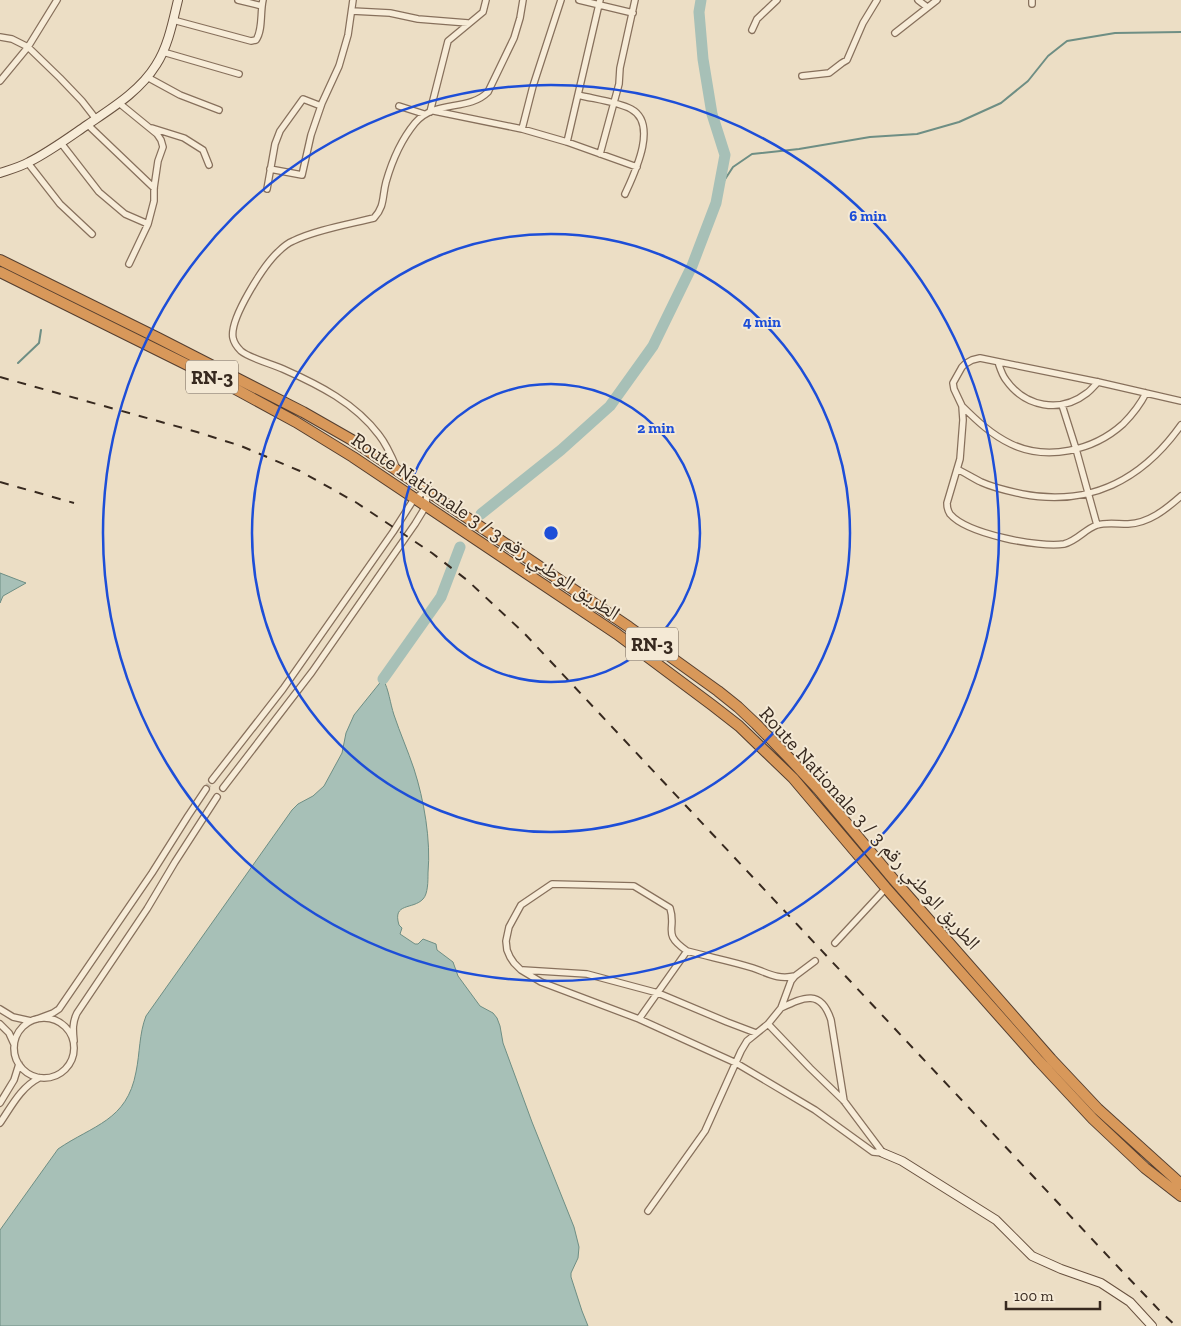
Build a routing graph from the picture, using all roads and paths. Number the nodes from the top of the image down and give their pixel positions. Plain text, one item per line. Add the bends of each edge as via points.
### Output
1 (57, 0) edge
2 (178, 0) edge
3 (238, 0) edge
4 (353, 0) edge
5 (486, 0) edge
6 (522, 0) edge
7 (561, 0) edge
8 (579, 0) edge
9 (635, 0) edge
10 (777, 0) edge
11 (877, 0) edge
12 (918, 0) edge
13 (937, 0) edge
14 (599, 2) edge
15 (262, 3) edge
16 (927, 7) junction
17 (352, 11) junction
18 (633, 13) junction
19 (173, 20) junction
20 (468, 23) junction
21 (752, 30) dead end
22 (895, 33) dead end
23 (0, 37) edge
24 (28, 46) junction
25 (163, 52) junction
26 (239, 74) dead end
27 (802, 76) dead end
28 (147, 78) junction
29 (0, 81) edge
30 (578, 95) junction
31 (119, 103) junction
32 (614, 104) junction
33 (321, 106) junction
34 (400, 106) dead end
35 (219, 110) dead end
36 (429, 112) junction
37 (96, 119) junction
38 (88, 125) junction
39 (148, 126) junction
40 (522, 129) junction
41 (567, 142) junction
42 (61, 143) junction
43 (600, 154) junction
44 (28, 163) junction
45 (209, 165) dead end
46 (637, 167) junction
47 (270, 169) junction
48 (0, 173) edge
49 (154, 188) junction
50 (267, 189) dead end
51 (625, 194) dead end
52 (148, 224) junction
53 (92, 234) dead end
54 (0, 260) edge
55 (129, 264) dead end
56 (0, 272) edge
57 (156, 343) junction
58 (998, 362) junction
59 (1098, 382) junction
60 (1146, 394) junction
61 (1181, 401) edge
62 (1062, 405) junction
63 (962, 406) junction
64 (1181, 425) edge
65 (1076, 449) junction
66 (958, 468) junction
67 (398, 470) junction
68 (427, 490) junction
69 (1089, 494) junction
70 (1181, 496) edge
71 (414, 498) junction
72 (426, 506) junction
73 (1097, 525) junction
74 (362, 576) junction
75 (374, 583) junction
76 (328, 626) junction
77 (339, 633) junction
78 (284, 689) junction
79 (293, 696) junction
80 (212, 780) tunnel mouth
81 (223, 788) dead end
82 (206, 790) tunnel mouth
83 (217, 797) dead end
84 (894, 880) junction
85 (886, 888) junction
86 (835, 943) dead end
87 (687, 951) junction
88 (815, 961) dead end
89 (521, 970) junction
90 (794, 976) junction
91 (658, 993) junction
92 (781, 1008) junction
93 (0, 1009) edge
94 (639, 1019) junction
95 (34, 1020) junction
96 (0, 1024) edge
97 (768, 1024) junction
98 (756, 1032) junction
99 (74, 1041) junction
100 (14, 1044) junction
101 (736, 1063) junction
102 (19, 1064) junction
103 (40, 1078) junction
104 (844, 1101) junction
105 (0, 1103) edge
106 (0, 1123) edge
107 (883, 1153) junction
108 (1181, 1184) edge
109 (1181, 1196) edge
110 (648, 1211) dead end
111 (1152, 1326) edge

1 - 24 street
2 - 19 street
3 - 15 street
4 - 17 street
5 - 20 street via 483,12
6 - 36 street via 514,38 488,92 482,99
7 - 40 street
8 - 14 street
9 - 18 street
10 - 21 street via 757,19
11 - 27 street via 847,60 829,73
12 - 16 street
13 - 16 street
14 - 18 street
14 - 30 street
15 - 19 street via 258,37 252,41
16 - 22 street
17 - 20 street
17 - 33 street via 339,66
18 - 32 street
19 - 25 street
20 - 36 street via 448,41
23 - 24 street
24 - 29 street
24 - 37 street
25 - 26 street
25 - 28 street
28 - 31 street
28 - 35 street
30 - 32 street
30 - 41 street
31 - 37 street
31 - 39 street
32 - 43 street
32 - 46 street via 631,109 642,121 643,148
33 - 47 street via 303,99 280,131 272,151
33 - 47 street via 302,175
34 - 36 street
36 - 40 street
36 - 67 street via 406,136 392,163 380,211 374,218 293,241 278,252 245,300 233,333 233,340 241,351 322,387 358,412 380,436
37 - 38 street
38 - 42 street
38 - 49 street
39 - 45 street via 184,138 203,150
39 - 49 street via 157,134 163,147
40 - 41 street
41 - 43 street
42 - 44 street
42 - 52 street via 99,192 125,214
43 - 46 street
44 - 48 street
44 - 53 street via 60,204
46 - 51 street
47 - 50 street
49 - 52 street
52 - 55 street
54 - 57 highway, Route Nationale 3 / الطريق الوطني رقم 3 / RN-3
56 - 57 highway, Route Nationale 3 / الطريق الوطني رقم 3 / RN-3
57 - 67 highway, Route Nationale 3 / الطريق الوطني رقم 3 / RN-3 via 303,412
57 - 71 highway, Route Nationale 3 / الطريق الوطني رقم 3 / RN-3 via 296,422
58 - 59 street
58 - 62 street via 1004,378 1015,391 1045,405
58 - 63 street via 976,359 962,367 953,386
59 - 60 street
59 - 62 street via 1088,393
60 - 61 street
60 - 65 street via 1132,415 1117,429
62 - 65 street
63 - 65 street via 997,436 1027,450
63 - 66 street
64 - 69 street via 1170,441 1134,474
65 - 69 street
66 - 69 street via 1007,491 1062,498
66 - 73 street via 947,500 948,510 954,518 977,529 1013,540 1052,544 1069,542
67 - 68 highway, Route Nationale 3 / الطريق الوطني رقم 3 / RN-3
68 - 71 street
68 - 72 street
68 - 84 highway, Route Nationale 3 / الطريق الوطني رقم 3 / RN-3 via 629,627 738,707 804,774
69 - 73 street
70 - 73 street via 1145,521
71 - 72 highway, Route Nationale 3 / الطريق الوطني رقم 3 / RN-3
71 - 74 street
72 - 75 street
72 - 85 highway, Route Nationale 3 / الطريق الوطني رقم 3 / RN-3 via 617,634 739,726 794,778
74 - 75 street
74 - 76 street
75 - 77 street
76 - 77 street
76 - 78 street
77 - 79 street
78 - 79 street
78 - 80 street
79 - 81 street
82 - 95 street via 59,1008
83 - 99 street via 77,1013 72,1028
84 - 85 street
84 - 108 highway, Route Nationale 3 / الطريق الوطني رقم 3 / RN-3 via 1098,1109
85 - 86 street
85 - 109 highway, Route Nationale 3 / الطريق الوطني رقم 3 / RN-3 via 1093,1119 1145,1168
87 - 89 street via 672,938 670,908 634,886 552,884 521,905 509,927 507,950
87 - 90 street via 780,978
87 - 91 street
88 - 90 street
89 - 91 street via 587,974
89 - 94 street via 541,982
90 - 92 street
91 - 94 street
91 - 98 street
92 - 97 street
92 - 104 street via 810,998 828,1008
93 - 95 street via 13,1017
94 - 101 street
95 - 99 street via 47,1018 56,1021 64,1026
95 - 100 street via 25,1025
96 - 100 street
97 - 98 street
97 - 104 street
98 - 101 street via 747,1041
99 - 103 street via 72,1059 62,1073
100 - 102 street
101 - 107 street via 814,1110 872,1152
101 - 110 street via 704,1131
102 - 103 street via 31,1076
102 - 105 street via 14,1080
103 - 106 street via 19,1095
104 - 107 street
107 - 111 street via 902,1161 996,1220 1032,1256 1102,1283 1130,1302

